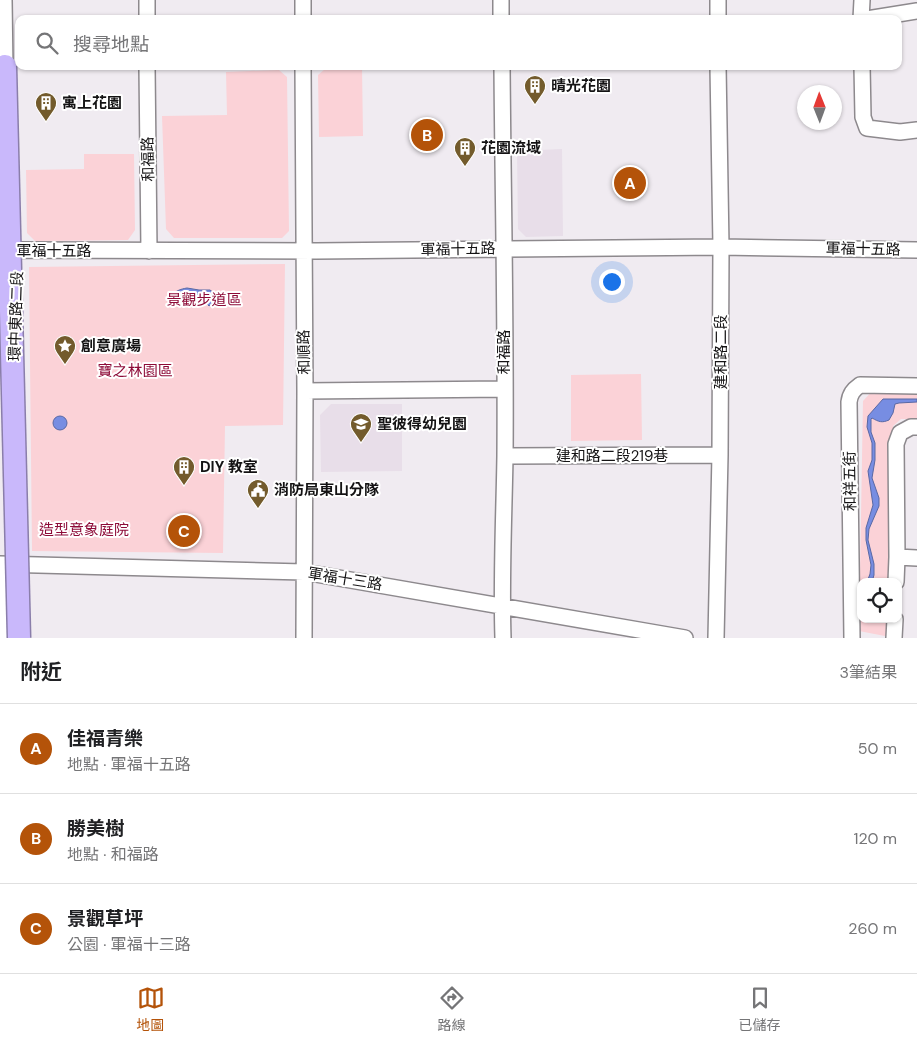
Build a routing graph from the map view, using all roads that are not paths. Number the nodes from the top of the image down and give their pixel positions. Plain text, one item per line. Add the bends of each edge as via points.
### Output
1 (4, 0) edge
2 (147, 0) edge
3 (303, 0) edge
4 (501, 0) edge
5 (718, 0) edge
6 (862, 0) edge
7 (917, 11) edge
8 (147, 15) edge
9 (303, 15) edge
10 (501, 15) edge
11 (718, 15) edge
12 (861, 15) edge
13 (892, 15) edge
14 (8, 66) edge
15 (147, 70) edge
16 (303, 70) edge
17 (502, 70) edge
18 (718, 70) edge
19 (862, 70) edge
20 (0, 108) edge
21 (917, 130) edge
22 (0, 208) edge
23 (721, 247) junction
24 (504, 249) junction
25 (18, 250) junction
26 (917, 250) edge
27 (149, 251) junction
28 (304, 251) junction
29 (0, 252) edge
30 (917, 386) edge
31 (504, 389) junction
32 (305, 391) junction
33 (917, 427) edge
34 (4, 446) junction
35 (720, 455) junction
36 (504, 456) junction
37 (898, 557) junction
38 (917, 558) edge
39 (3, 564) edge
40 (304, 572) junction
41 (896, 578) edge
42 (502, 605) junction
43 (895, 623) edge
44 (7, 638) edge
45 (19, 638) edge
46 (304, 638) edge
47 (503, 638) edge
48 (685, 638) edge
49 (716, 638) edge
50 (852, 638) edge
51 (894, 638) edge

1 - 14 street, 環中東路二段
2 - 8 street
3 - 9 street
4 - 10 street
5 - 11 street
6 - 12 street
7 - 13 street
14 - 20 street, 環中東路二段
14 - 25 street, 環中東路二段 via 15,120
14 - 45 highway, bridge
15 - 27 street, 和福路
16 - 28 street, 和順路
17 - 24 street, 和福路
18 - 23 street, 建和路二段
19 - 21 street via 863,117 867,128 900,132
22 - 29 street, 環中東路二段
23 - 24 street, 軍福十五路
23 - 26 street, 軍福十五路
23 - 35 street, 建和路二段
24 - 28 street, 軍福十五路
24 - 31 street, 和福路
25 - 27 street, 軍福十五路
25 - 29 street, 軍福十五路
25 - 34 street, 環中東路二段 via 15,360
27 - 28 street, 軍福十五路
28 - 32 street, 和順路
29 - 34 street, 環中東路二段
30 - 50 street, 和祥五街 via 860,385 850,394
31 - 32 street
31 - 36 street, 和福路
32 - 40 street, 和順路
33 - 37 street via 900,433 896,444
34 - 39 street, 環中東路二段
35 - 36 street, 建和路二段219巷
35 - 49 street, 建和路二段
36 - 42 street, 和福路
37 - 38 street
37 - 41 street
39 - 40 street, 軍福十三路
39 - 44 street, 環中東路二段
40 - 42 street, 軍福十三路
40 - 46 street, 和順路
42 - 47 street, 和福路
42 - 48 street, 軍福十三路
43 - 51 street

